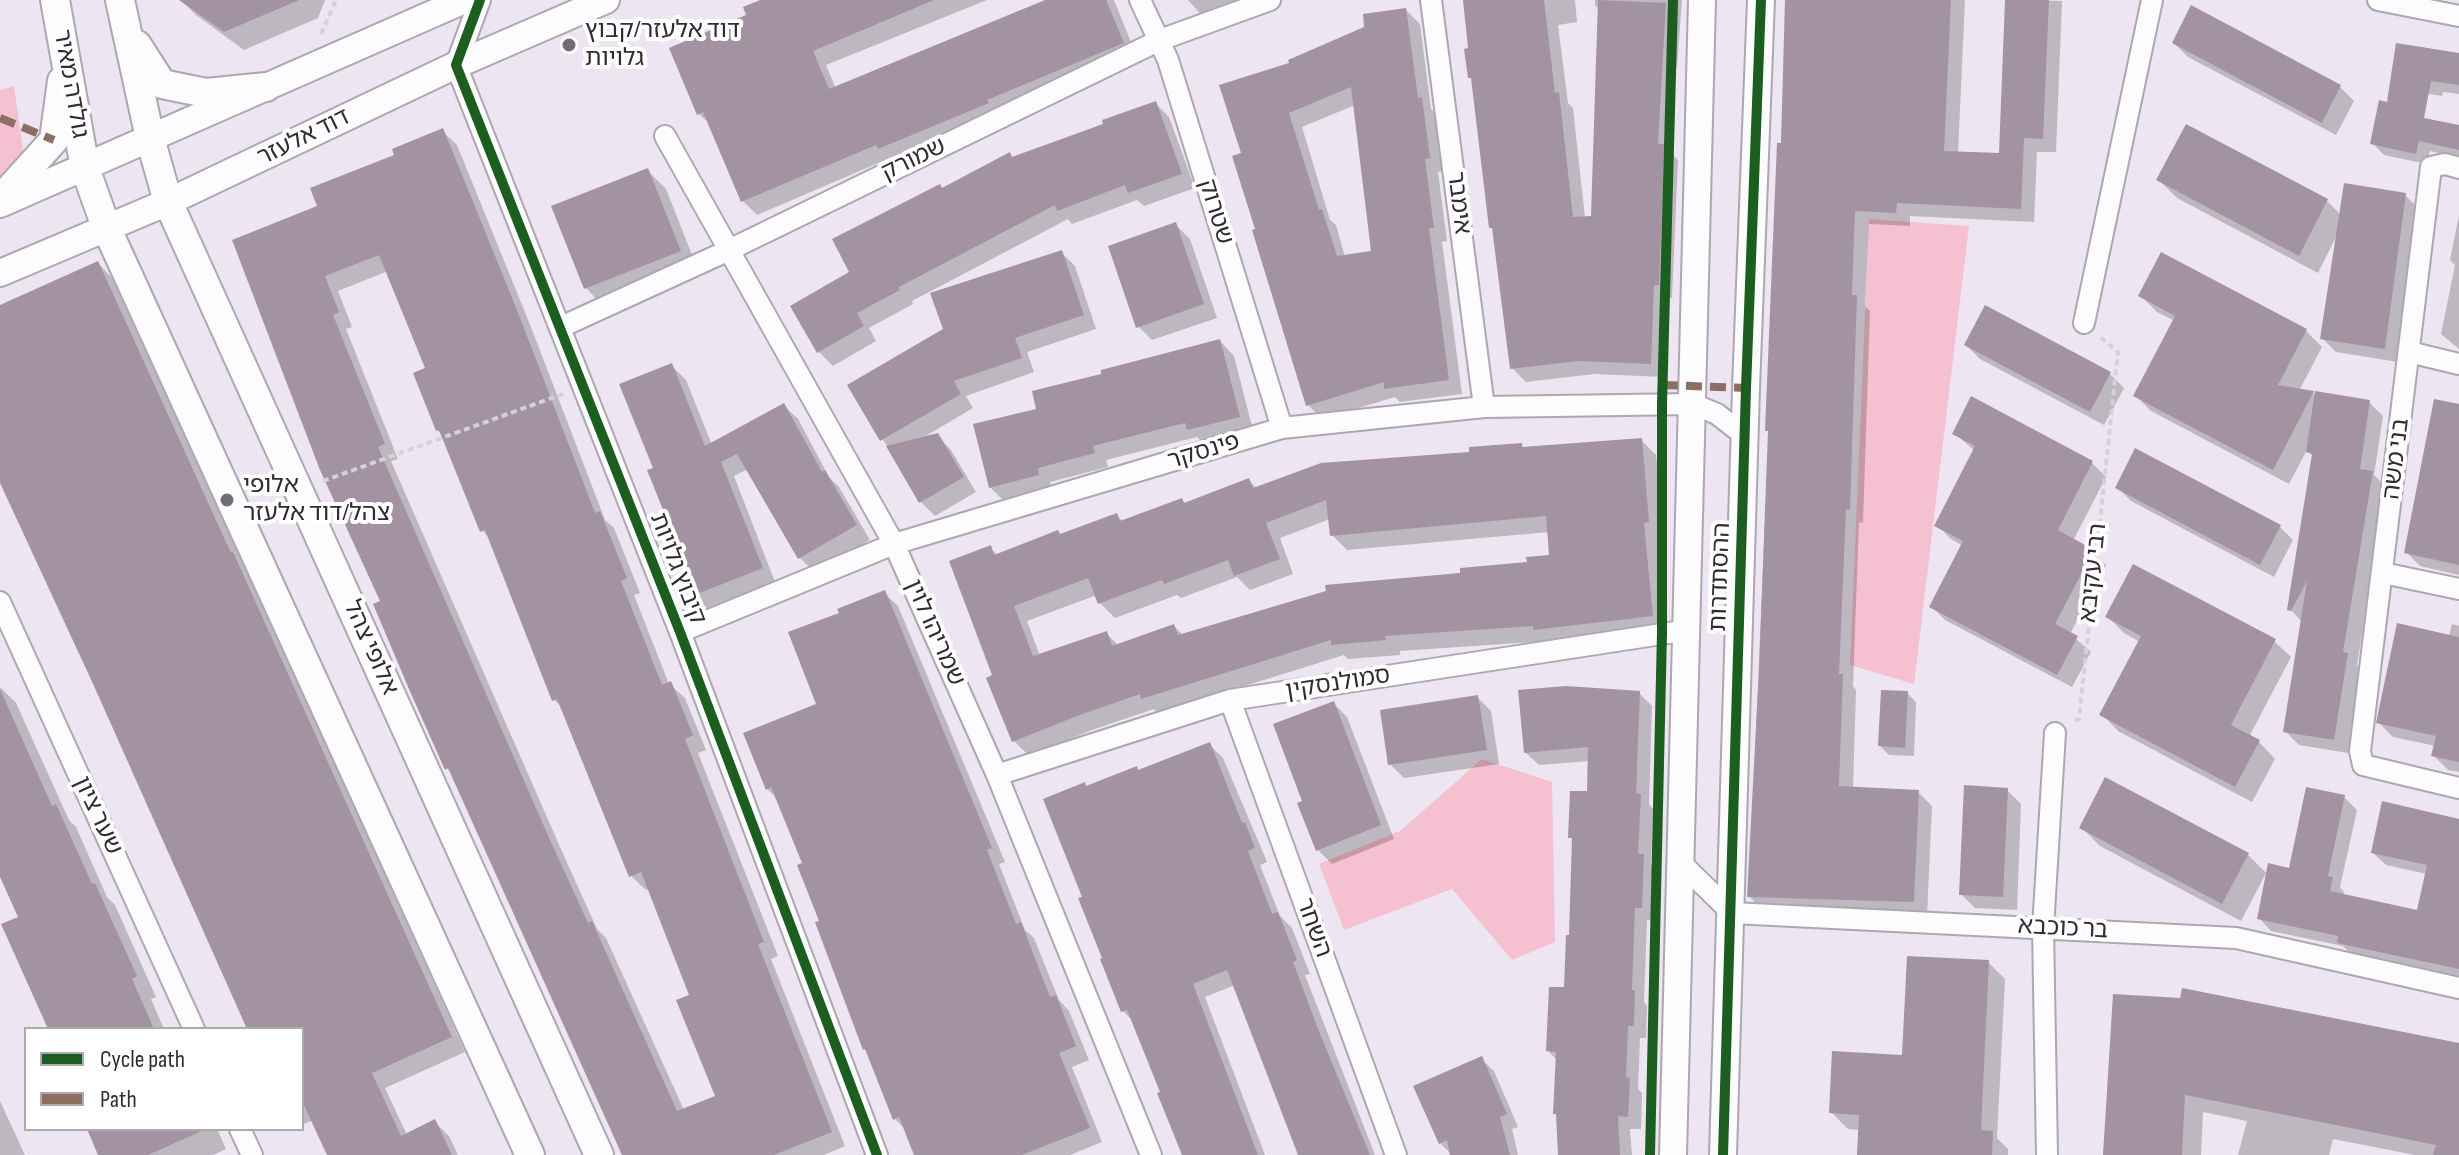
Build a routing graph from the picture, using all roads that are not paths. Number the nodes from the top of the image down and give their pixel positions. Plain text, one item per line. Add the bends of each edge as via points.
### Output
1 (55, 0) edge
2 (120, 0) edge
3 (464, 0) edge
4 (480, 0) edge
5 (606, 0) edge
6 (1140, 0) edge
7 (1270, 0) edge
8 (1431, 0) edge
9 (1702, 0) edge
10 (1761, 0) edge
11 (2152, 0) edge
12 (2378, 0) edge
13 (2459, 16) edge
14 (126, 28) junction
15 (1160, 40) junction
16 (66, 53) junction
17 (456, 65) junction
18 (266, 87) junction
19 (665, 136) dead end
20 (150, 138) junction
21 (85, 168) junction
22 (2459, 168) edge
23 (0, 202) edge
24 (168, 202) junction
25 (106, 227) junction
26 (727, 251) junction
27 (0, 273) edge
28 (2084, 323) road end
29 (561, 327) junction
30 (2409, 352) junction
31 (2459, 364) edge
32 (1693, 404) junction
33 (1484, 407) junction
34 (1282, 428) junction
35 (1745, 436) junction
36 (894, 544) junction
37 (2383, 573) junction
38 (2459, 589) edge
39 (2, 614) edge
40 (1688, 630) junction
41 (680, 632) junction
42 (1230, 700) junction
43 (2055, 733) road end
44 (997, 775) junction
45 (2459, 788) edge
46 (1681, 863) junction
47 (1732, 913) junction
48 (2043, 928) junction
49 (2459, 988) edge
50 (193, 1027) edge
51 (241, 1131) edge
52 (252, 1155) edge
53 (530, 1155) edge
54 (599, 1155) edge
55 (877, 1155) edge
56 (1151, 1155) edge
57 (1396, 1155) edge
58 (1673, 1155) edge
59 (1723, 1155) edge
60 (2047, 1155) edge

1 - 16 main road, גולדה מאיר
2 - 14 main road
3 - 18 street
4 - 17 street
5 - 17 street, דוד אלעזר
6 - 15 street, שטרוק
7 - 15 street, שמורק
8 - 33 street, אימבר
9 - 32 street, ההסתדרות
10 - 35 street, ההסתדרות
11 - 28 street
12 - 13 street
14 - 18 main road via 162,84 206,93
14 - 20 main road
15 - 26 street, שמורק
15 - 34 street, שטרוק
16 - 21 main road, גולדה מאיר
16 - 23 main road via 54,140
17 - 24 street, דוד אלעזר
17 - 29 street, קיבוץ גלויות
18 - 20 street
19 - 26 street, שמריהו לוין
20 - 21 street
20 - 24 main road, אלופי צהל
21 - 23 street
21 - 25 main road
22 - 30 street, בני משה via 2431,167
24 - 25 street, דוד אלעזר
24 - 54 main road, אלופי צהל
25 - 27 street, דוד אלעזר
25 - 53 main road
26 - 29 street, שמורק
26 - 36 street, שמריהו לוין
29 - 41 street, קיבוץ גלויות
30 - 31 street
30 - 37 street, בני משה
32 - 33 street, פינסקר
32 - 35 street, פינסקר via 1717,414
32 - 40 street, ההסתדרות
33 - 34 street, פינסקר
34 - 36 street, פינסקר
35 - 47 street, ההסתדרות
36 - 41 street, פינסקר
36 - 44 street, שמריהו לוין
37 - 38 street
37 - 45 street, בני משה via 2360,751 2363,765
39 - 50 street, שער ציון
40 - 42 street, סמולנסקין
40 - 46 street, ההסתדרות
41 - 55 street, קיבוץ גלויות
42 - 44 street, סמולנסקין
42 - 57 street, השחר
43 - 48 street
44 - 56 street, שמריהו לוין
46 - 47 street
46 - 58 street, ההסתדרות
47 - 48 street, בר כוכבא
47 - 59 street, ההסתדרות
48 - 49 street, בר כוכבא via 2236,938
48 - 60 street
51 - 52 street

